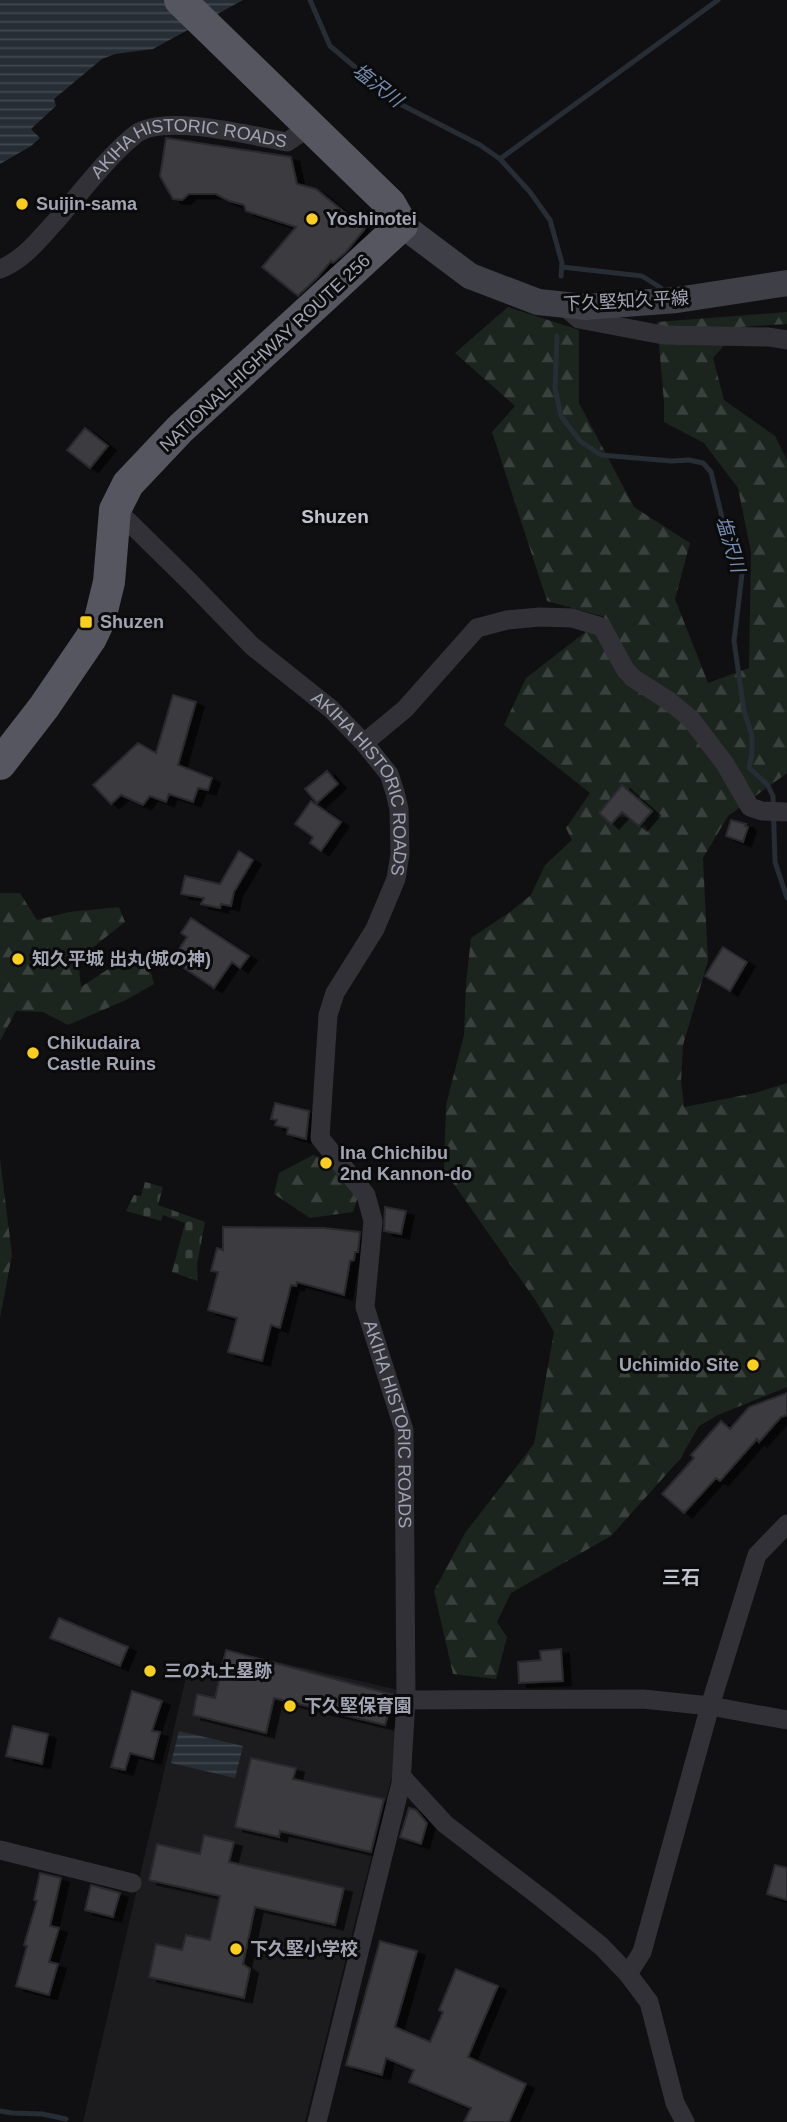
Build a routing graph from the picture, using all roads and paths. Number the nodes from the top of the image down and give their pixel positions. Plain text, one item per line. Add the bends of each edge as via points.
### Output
1 (180, 0) edge
2 (311, 126) junction
3 (402, 225) junction
4 (0, 269) edge
5 (787, 283) edge
6 (564, 306) junction
7 (787, 340) edge
8 (114, 517) junction
9 (364, 743) junction
10 (0, 764) edge
11 (785, 812) dead end
12 (787, 1524) edge
13 (406, 1700) junction
14 (710, 1706) junction
15 (787, 1720) edge
16 (402, 1777) junction
17 (0, 1850) edge
18 (132, 1883) dead end
19 (628, 1974) junction
20 (317, 2122) edge
21 (685, 2122) edge

1 - 2 highway
2 - 3 highway via 390,204
2 - 4 street, AKIHA HISTORIC ROADS via 288,142 177,125 137,133 22,257
3 - 6 main road, 下久堅知久平線 via 470,276 538,302
3 - 8 highway, NATIONAL HIGHWAY ROUTE 256 via 180,429 128,484
5 - 6 main road, 下久堅知久平線 via 677,300
6 - 7 street via 579,319 663,335
8 - 9 street, AKIHA HISTORIC ROADS via 128,522 252,646 331,709
8 - 10 highway, NATIONAL HIGHWAY ROUTE 256 via 100,619 44,707
9 - 11 street via 405,709 477,628 507,620 572,618 602,627 625,669 691,719 750,807
9 - 13 street, AKIHA HISTORIC ROADS via 388,774 395,792 400,854 396,879 375,929 335,993 328,1015 320,1138 366,1195 373,1221 365,1307 404,1430
12 - 14 street via 757,1555
13 - 14 street via 643,1699
13 - 16 street, AKIHA HISTORIC ROADS
14 - 15 street
14 - 19 street via 642,1952
16 - 19 street via 444,1824 601,1946
16 - 20 street, AKIHA HISTORIC ROADS
17 - 18 street
19 - 21 street via 649,2002 675,2103

